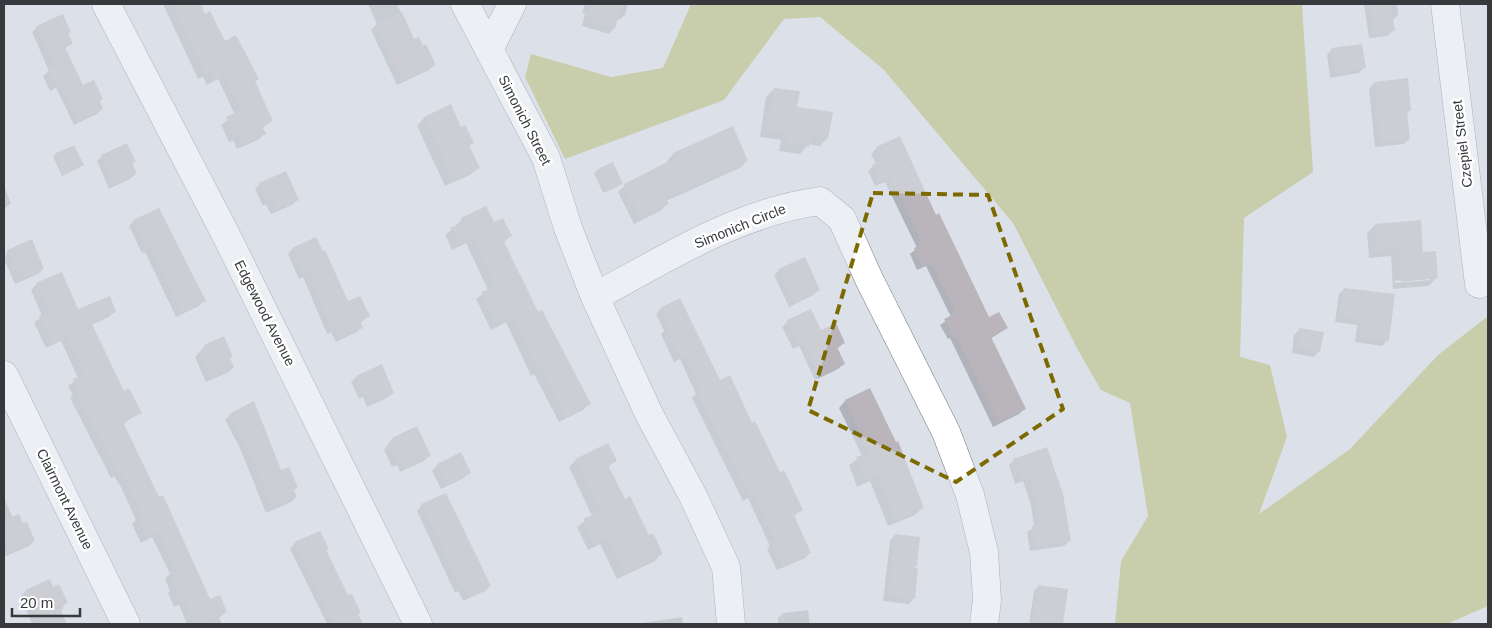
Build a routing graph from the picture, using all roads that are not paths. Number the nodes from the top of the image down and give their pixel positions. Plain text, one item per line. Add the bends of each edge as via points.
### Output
1 (106, 4) edge
2 (465, 4) edge
3 (512, 4) edge
4 (1445, 4) edge
5 (489, 50) junction
6 (1479, 284) dead end
7 (595, 297) junction
8 (4, 375) edge
9 (126, 624) edge
10 (418, 624) edge
11 (731, 624) edge
12 (984, 624) edge

1 - 10 street, Edgewood Avenue via 225,233
2 - 5 street, Simonich Street
3 - 5 street
4 - 6 street, Czepiel Street
5 - 7 street, Simonich Street via 546,158 568,228
7 - 11 street via 726,567
7 - 12 street, Simonich Circle via 693,244 763,214 820,201 842,218 946,432 970,495 984,552 987,600
8 - 9 street, Clairmont Avenue

